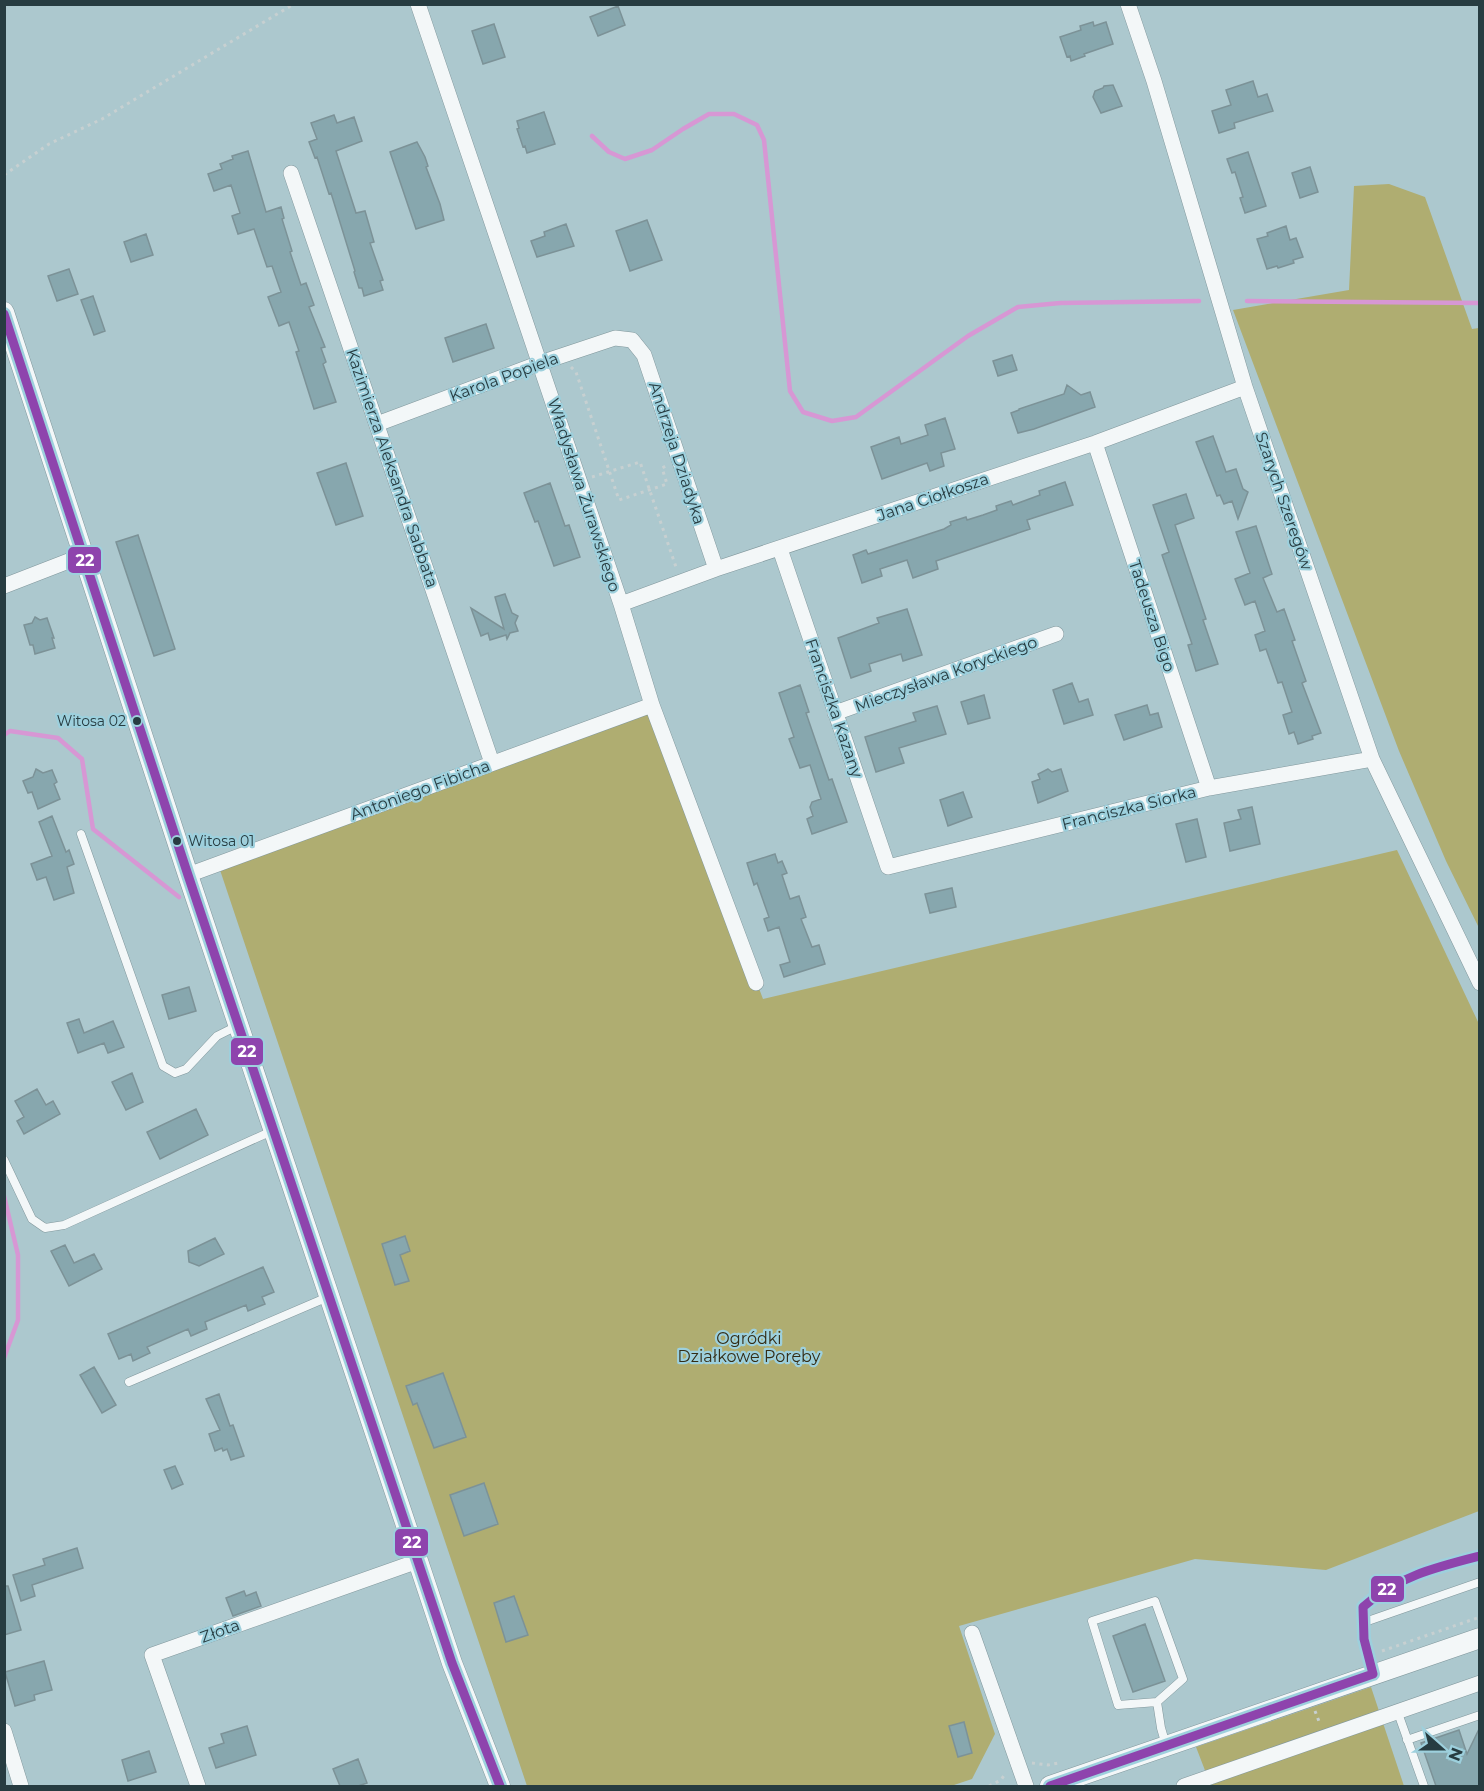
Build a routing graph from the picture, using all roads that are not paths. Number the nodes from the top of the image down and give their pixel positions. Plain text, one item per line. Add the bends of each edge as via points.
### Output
1 (418, 4) edge
2 (1128, 4) edge
3 (291, 173) dead end
4 (4, 312) edge
5 (632, 340) joint
6 (540, 363) junction
7 (1245, 387) junction
8 (377, 424) junction
9 (1095, 443) junction
10 (780, 549) junction
11 (84, 555) junction
12 (716, 569) junction
13 (4, 586) edge
14 (621, 604) junction
15 (1056, 634) dead end
16 (652, 705) junction
17 (835, 713) junction
18 (1372, 759) junction
19 (492, 763) junction
20 (1209, 788) junction
21 (81, 834) dead end
22 (888, 867) joint
23 (188, 875) junction
24 (756, 983) dead end
25 (1479, 983) edge
26 (238, 1025) junction
27 (274, 1130) junction
28 (4, 1160) edge
29 (329, 1297) junction
30 (129, 1382) dead end
31 (1479, 1556) edge
32 (418, 1561) junction
33 (1479, 1582) edge
34 (1362, 1623) junction
35 (972, 1633) dead end
36 (1479, 1638) edge
37 (1370, 1666) junction
38 (1479, 1683) edge
39 (1157, 1702) junction
40 (1398, 1713) junction
41 (1479, 1714) edge
42 (4, 1731) edge
43 (1407, 1740) junction
44 (1167, 1746) junction
45 (21, 1786) edge
46 (198, 1786) edge
47 (500, 1786) edge
48 (1026, 1786) edge
49 (1050, 1786) edge
50 (1184, 1786) edge
51 (1424, 1786) edge

1 - 6 street, Władysława Żurawskiego
2 - 7 street, Szarych Szeregów
3 - 8 street, Kazimierza Aleksandra Sabbata
4 - 11 street
5 - 6 street, Karola Popiela via 615,338
5 - 12 street, Andrzeja Dziadyka via 644,355
6 - 8 street, Karola Popiela
6 - 14 street, Władysława Żurawskiego
7 - 9 street, Jana Ciołkosza
7 - 18 street, Szarych Szeregów
8 - 19 street, Kazimierza Aleksandra Sabbata
9 - 10 street, Jana Ciołkosza
9 - 20 street, Tadeusza Bigo
10 - 12 street, Jana Ciołkosza
10 - 17 street, Franciszka Kazany
11 - 13 street
11 - 23 street
12 - 14 street, Jana Ciołkosza
14 - 16 street, Władysława Żurawskiego
15 - 17 street, Mieczysława Koryckiego
16 - 19 street, Antoniego Fibicha
16 - 24 street, Władysława Żurawskiego
17 - 22 street, Franciszka Kazany
18 - 20 street, Franciszka Siorka
18 - 25 street, Szarych Szeregów
19 - 23 street, Antoniego Fibicha
20 - 22 street, Franciszka Siorka
21 - 26 lane via 163,1066 175,1073 186,1069 217,1036
23 - 26 street
26 - 27 street
27 - 28 lane via 64,1225 45,1228 32,1220
27 - 29 street
29 - 30 lane
29 - 32 street
31 - 34 lane via 1437,1567 1374,1595 1363,1607
32 - 46 street, Złota via 152,1655
32 - 47 street
33 - 34 lane
34 - 37 lane
35 - 48 street
36 - 37 street
37 - 44 street
38 - 40 street
39 - 39 lane via 1183,1678 1155,1601 1092,1621 1118,1705
39 - 44 lane
40 - 43 lane
40 - 50 street
41 - 43 lane
42 - 45 street
43 - 51 lane
44 - 49 street

